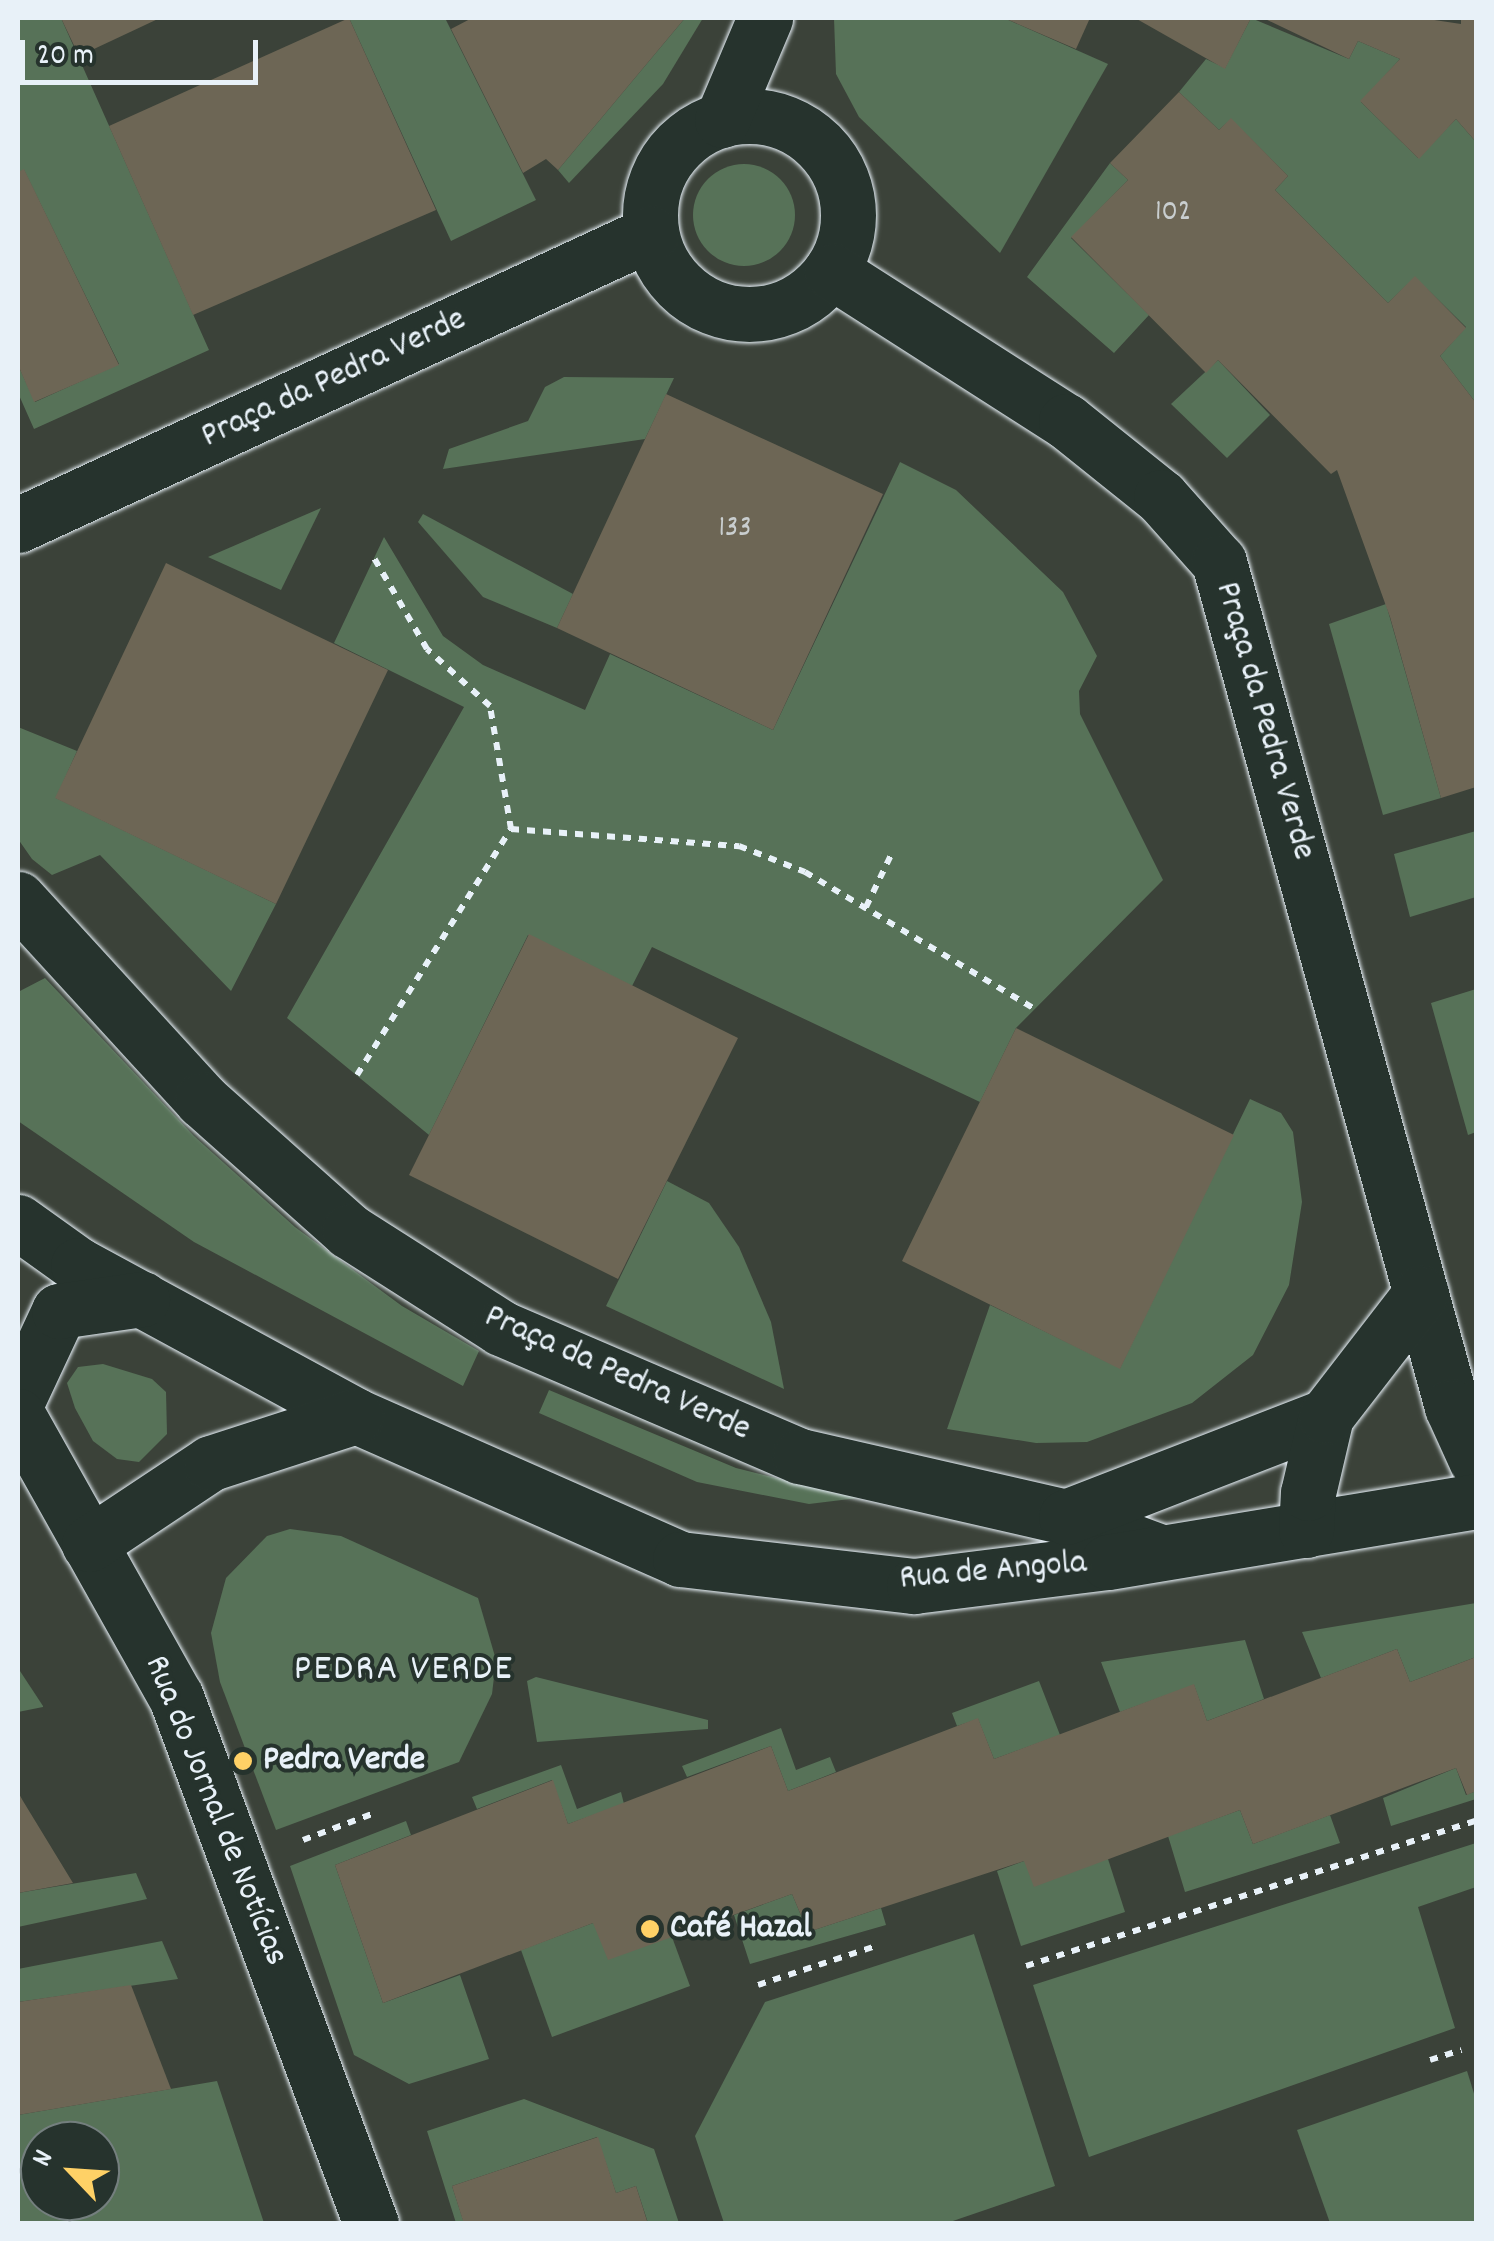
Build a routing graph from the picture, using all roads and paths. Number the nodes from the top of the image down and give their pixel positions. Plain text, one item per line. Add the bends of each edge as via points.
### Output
1 (765, 18) edge
2 (722, 120) junction
3 (651, 233) junction
4 (831, 271) junction
5 (18, 526) edge
6 (374, 558) dead end
7 (511, 829) junction
8 (891, 855) dead end
9 (18, 899) edge
10 (866, 907) junction
11 (1036, 1009) dead end
12 (357, 1075) dead end
13 (18, 1222) edge
14 (1422, 1292) junction
15 (142, 1299) junction
16 (18, 1399) edge
17 (18, 1416) edge
18 (356, 1416) junction
19 (1326, 1416) junction
20 (1476, 1460) edge
21 (1476, 1501) edge
22 (1066, 1516) junction
23 (1306, 1530) junction
24 (89, 1544) junction
25 (1164, 1553) junction
26 (377, 1812) dead end
27 (1476, 1821) edge
28 (284, 1848) dead end
29 (873, 1947) dead end
30 (1026, 1966) dead end
31 (758, 1984) dead end
32 (1461, 2050) dead end
33 (1430, 2060) dead end
34 (371, 2224) edge

1 - 2 street
2 - 3 street via 674,151 658,175
2 - 4 street via 752,115 780,121 830,156 849,213
3 - 4 street via 663,265 712,308 778,310
3 - 5 street, Praça da Pedra Verde
4 - 14 street, Praça da Pedra Verde via 1066,421 1161,497 1219,562
6 - 7 path via 427,648 490,706
7 - 10 path via 740,846
7 - 12 path
8 - 10 path
9 - 22 street, Praça da Pedra Verde via 202,1100 335,1218 501,1328 800,1456
10 - 11 path
13 - 15 street, Rua de Angola
14 - 19 street
14 - 20 street, Praça da Pedra Verde via 1452,1406
15 - 16 street via 59,1310
15 - 18 street, Rua de Angola
17 - 24 street, Rua do Jornal de Notícias
18 - 24 street via 211,1464
18 - 25 street, Rua de Angola via 680,1559 914,1586
19 - 22 street
19 - 23 street
21 - 23 street, Rua de Angola
22 - 25 street, Praça da Pedra Verde
23 - 25 street, Rua de Angola
24 - 34 street, Rua do Jornal de Notícias via 176,1698
26 - 28 path
27 - 30 path
29 - 31 path
32 - 33 path

